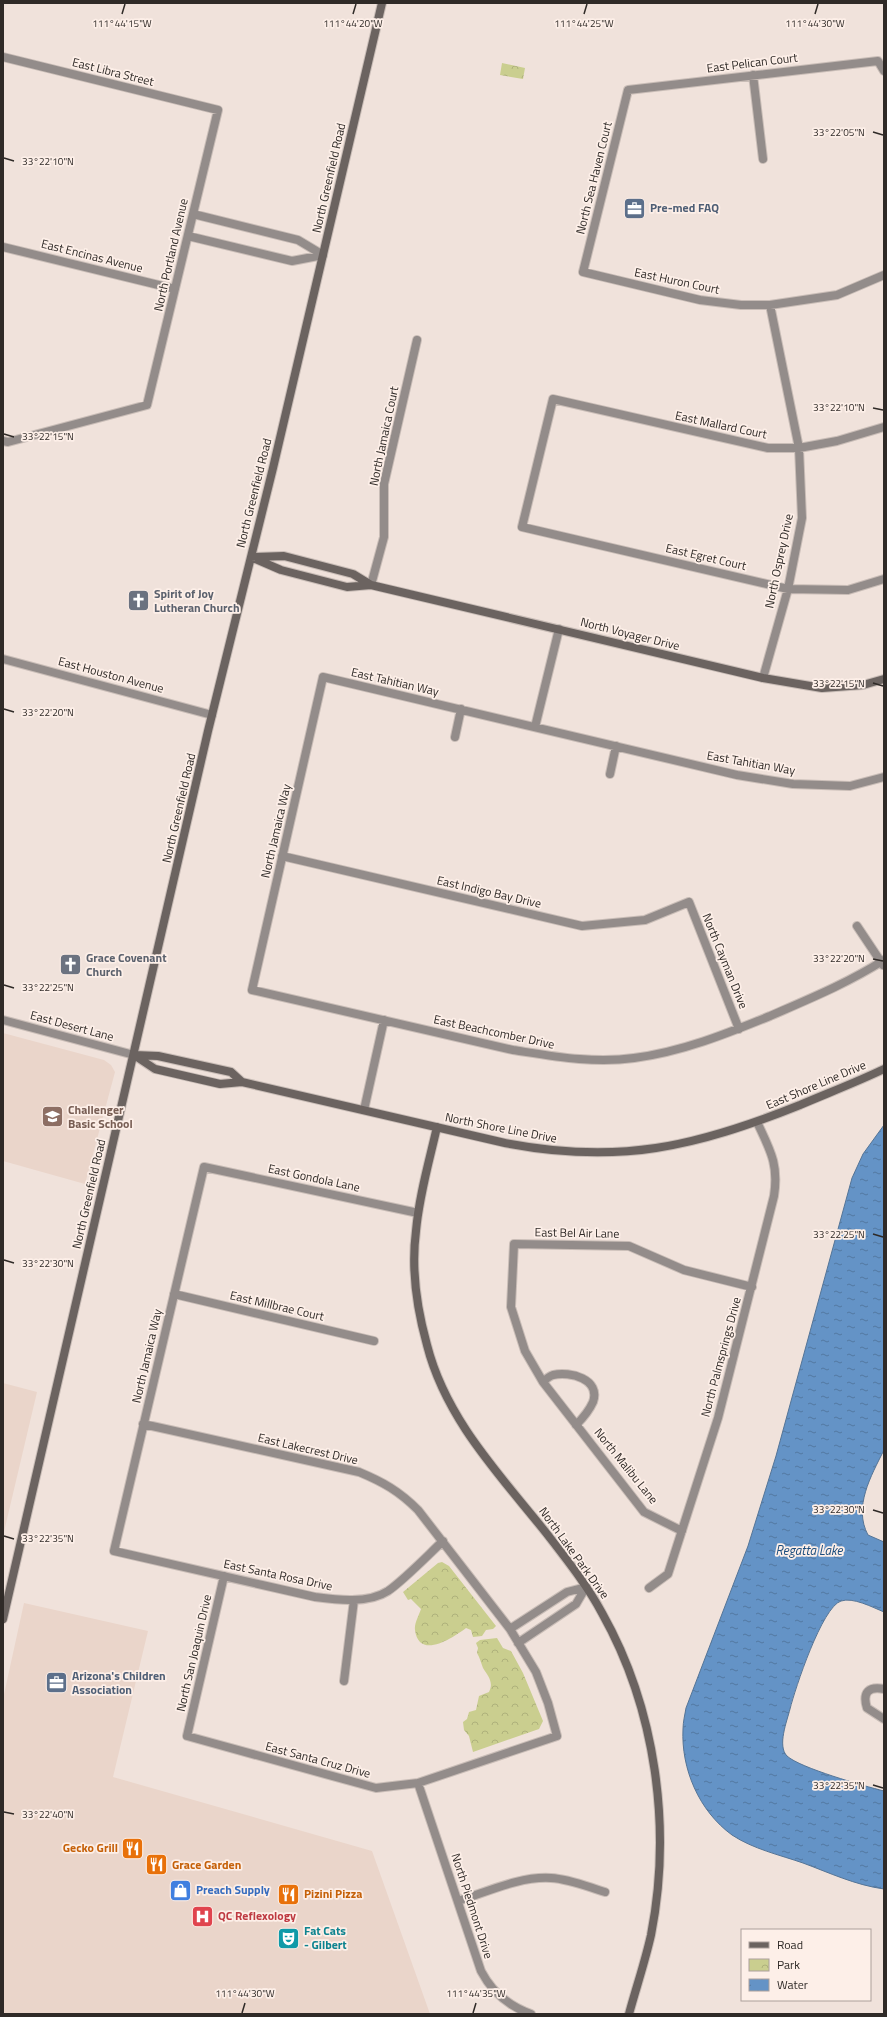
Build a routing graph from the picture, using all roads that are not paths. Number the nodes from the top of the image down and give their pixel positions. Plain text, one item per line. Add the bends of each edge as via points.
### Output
1 (382, 3) edge
2 (3, 57) edge
3 (884, 71) edge
4 (753, 75) junction
5 (628, 90) joint
6 (218, 110) joint
7 (763, 159) dead end
8 (193, 214) junction
9 (188, 236) junction
10 (3, 247) edge
11 (323, 255) junction
12 (582, 272) joint
13 (884, 275) edge
14 (175, 289) junction
15 (770, 305) junction
16 (417, 340) dead end
17 (884, 427) edge
18 (3, 441) edge
19 (799, 448) junction
20 (522, 527) joint
21 (251, 557) junction
22 (884, 579) edge
23 (371, 585) junction
24 (788, 589) junction
25 (559, 629) junction
26 (3, 659) edge
27 (324, 677) joint
28 (763, 678) junction
29 (884, 679) edge
30 (461, 709) junction
31 (212, 715) junction
32 (535, 727) junction
33 (455, 737) dead end
34 (616, 746) junction
35 (610, 774) dead end
36 (884, 778) edge
37 (282, 856) junction
38 (689, 902) joint
39 (857, 926) dead end
40 (883, 962) edge
41 (252, 990) joint
42 (3, 1020) edge
43 (384, 1020) junction
44 (739, 1029) junction
45 (134, 1055) junction
46 (884, 1069) edge
47 (242, 1082) junction
48 (364, 1110) junction
49 (757, 1122) junction
50 (437, 1127) junction
51 (204, 1168) joint
52 (418, 1213) junction
53 (514, 1244) joint
54 (752, 1287) junction
55 (174, 1294) junction
56 (374, 1341) dead end
57 (543, 1382) junction
58 (143, 1424) junction
59 (576, 1425) junction
60 (682, 1531) junction
61 (443, 1541) junction
62 (114, 1551) joint
63 (224, 1576) junction
64 (586, 1587) junction
65 (649, 1588) dead end
66 (354, 1600) junction
67 (3, 1619) edge
68 (510, 1628) junction
69 (518, 1643) junction
70 (344, 1681) dead end
71 (884, 1689) edge
72 (884, 1719) edge
73 (187, 1736) joint
74 (557, 1736) joint
75 (418, 1783) junction
76 (606, 1892) dead end
77 (458, 1901) junction
78 (531, 2014) edge
79 (629, 2014) edge

1 - 11 street, North Greenfield Road
2 - 6 street, East Libra Street
3 - 4 street, East Pelican Court via 878,61
4 - 5 street, East Pelican Court
4 - 7 street
5 - 12 street, North Sea Haven Court
6 - 8 street, North Portland Avenue
8 - 9 street, North Portland Avenue
8 - 11 street via 298,240
9 - 11 street via 292,261
9 - 14 street, North Portland Avenue
10 - 14 street, East Encinas Avenue
11 - 21 street, North Greenfield Road
12 - 15 street, East Huron Court via 700,300 741,305
13 - 15 street, East Huron Court via 837,295
14 - 18 street, North Portland Avenue via 147,405 8,442
15 - 19 street, North Osprey Drive
16 - 23 street, North Jamaica Court via 384,484 384,537
17 - 19 street, East Mallard Court via 837,441
19 - 20 street, East Mallard Court via 761,447 553,399
19 - 24 street, North Osprey Drive via 802,518
20 - 24 street, East Egret Court
21 - 23 street, North Voyager Drive via 281,570 347,587
21 - 23 street, North Voyager Drive via 284,556 353,574
21 - 31 street, North Greenfield Road
22 - 24 street, East Egret Court via 848,590
23 - 25 street, North Voyager Drive
24 - 28 street, North Osprey Drive
25 - 28 street, North Voyager Drive
25 - 32 street
26 - 31 street, East Houston Avenue
27 - 30 street, East Tahitian Way
27 - 37 street, North Jamaica Way
28 - 29 street, North Voyager Drive via 822,688
30 - 32 street, East Tahitian Way
30 - 33 street
31 - 45 street, North Greenfield Road
32 - 34 street, East Tahitian Way
34 - 35 street
34 - 36 street, East Tahitian Way via 737,775 793,784 850,786
37 - 38 street, East Indigo Bay Drive via 582,926 645,920
37 - 41 street, North Jamaica Way
38 - 44 street, North Cayman Drive
39 - 40 street
40 - 44 street, East Beachcomber Drive via 839,986
41 - 43 street, East Beachcomber Drive
42 - 45 street, East Desert Lane
43 - 44 street, East Beachcomber Drive via 513,1050 554,1057 596,1060 633,1058 674,1050
43 - 48 street
45 - 47 street, North Shore Line Drive via 158,1056 231,1072
45 - 47 street, North Shore Line Drive via 155,1069 220,1084
45 - 67 street, North Greenfield Road
46 - 49 street, East Shore Line Drive
47 - 48 street, North Shore Line Drive
48 - 50 street, North Shore Line Drive
49 - 50 street, North Shore Line Drive via 670,1147 594,1153 537,1149
49 - 54 street, North Palmsprings Drive via 773,1156 776,1184
50 - 52 street, North Lake Park Drive
51 - 52 street, East Gondola Lane
51 - 55 street, North Jamaica Way
52 - 64 street, North Lake Park Drive via 415,1251 416,1291 427,1347 442,1387 471,1439
53 - 54 street, East Bel Air Lane via 629,1246 684,1270
53 - 57 street, North Malibu Lane via 511,1307 525,1351
54 - 60 street, North Palmsprings Drive via 718,1418
55 - 56 street, East Millbrae Court
55 - 58 street, North Jamaica Way
57 - 59 street, North Malibu Lane
57 - 59 street, North Malibu Lane via 552,1375 562,1374 588,1381 593,1389 593,1401 587,1413
58 - 61 street, East Lakecrest Drive via 359,1472 401,1493
58 - 62 street, North Jamaica Way
59 - 60 street, North Malibu Lane via 644,1512
60 - 65 street, North Palmsprings Drive via 668,1574
61 - 66 street, East Santa Rosa Drive via 387,1591
61 - 68 street, East Lakecrest Drive
62 - 63 street, East Santa Rosa Drive
63 - 66 street, East Santa Rosa Drive via 315,1596
63 - 73 street, North San Joaquin Drive
64 - 68 street via 567,1592
64 - 69 street via 576,1604
64 - 79 street, North Lake Park Drive via 616,1640 636,1692 648,1737 659,1802 657,1891 650,1936
66 - 70 street
68 - 69 street, East Lakecrest Drive
69 - 74 street, East Lakecrest Drive via 536,1672
71 - 72 street via 874,1687 865,1694 867,1708
73 - 75 street, East Santa Cruz Drive via 376,1788
74 - 75 street, East Santa Cruz Drive
75 - 77 street, North Piedmont Drive
76 - 77 street via 571,1881 538,1878
77 - 78 street, North Piedmont Drive via 476,1958 488,1985 498,1996

